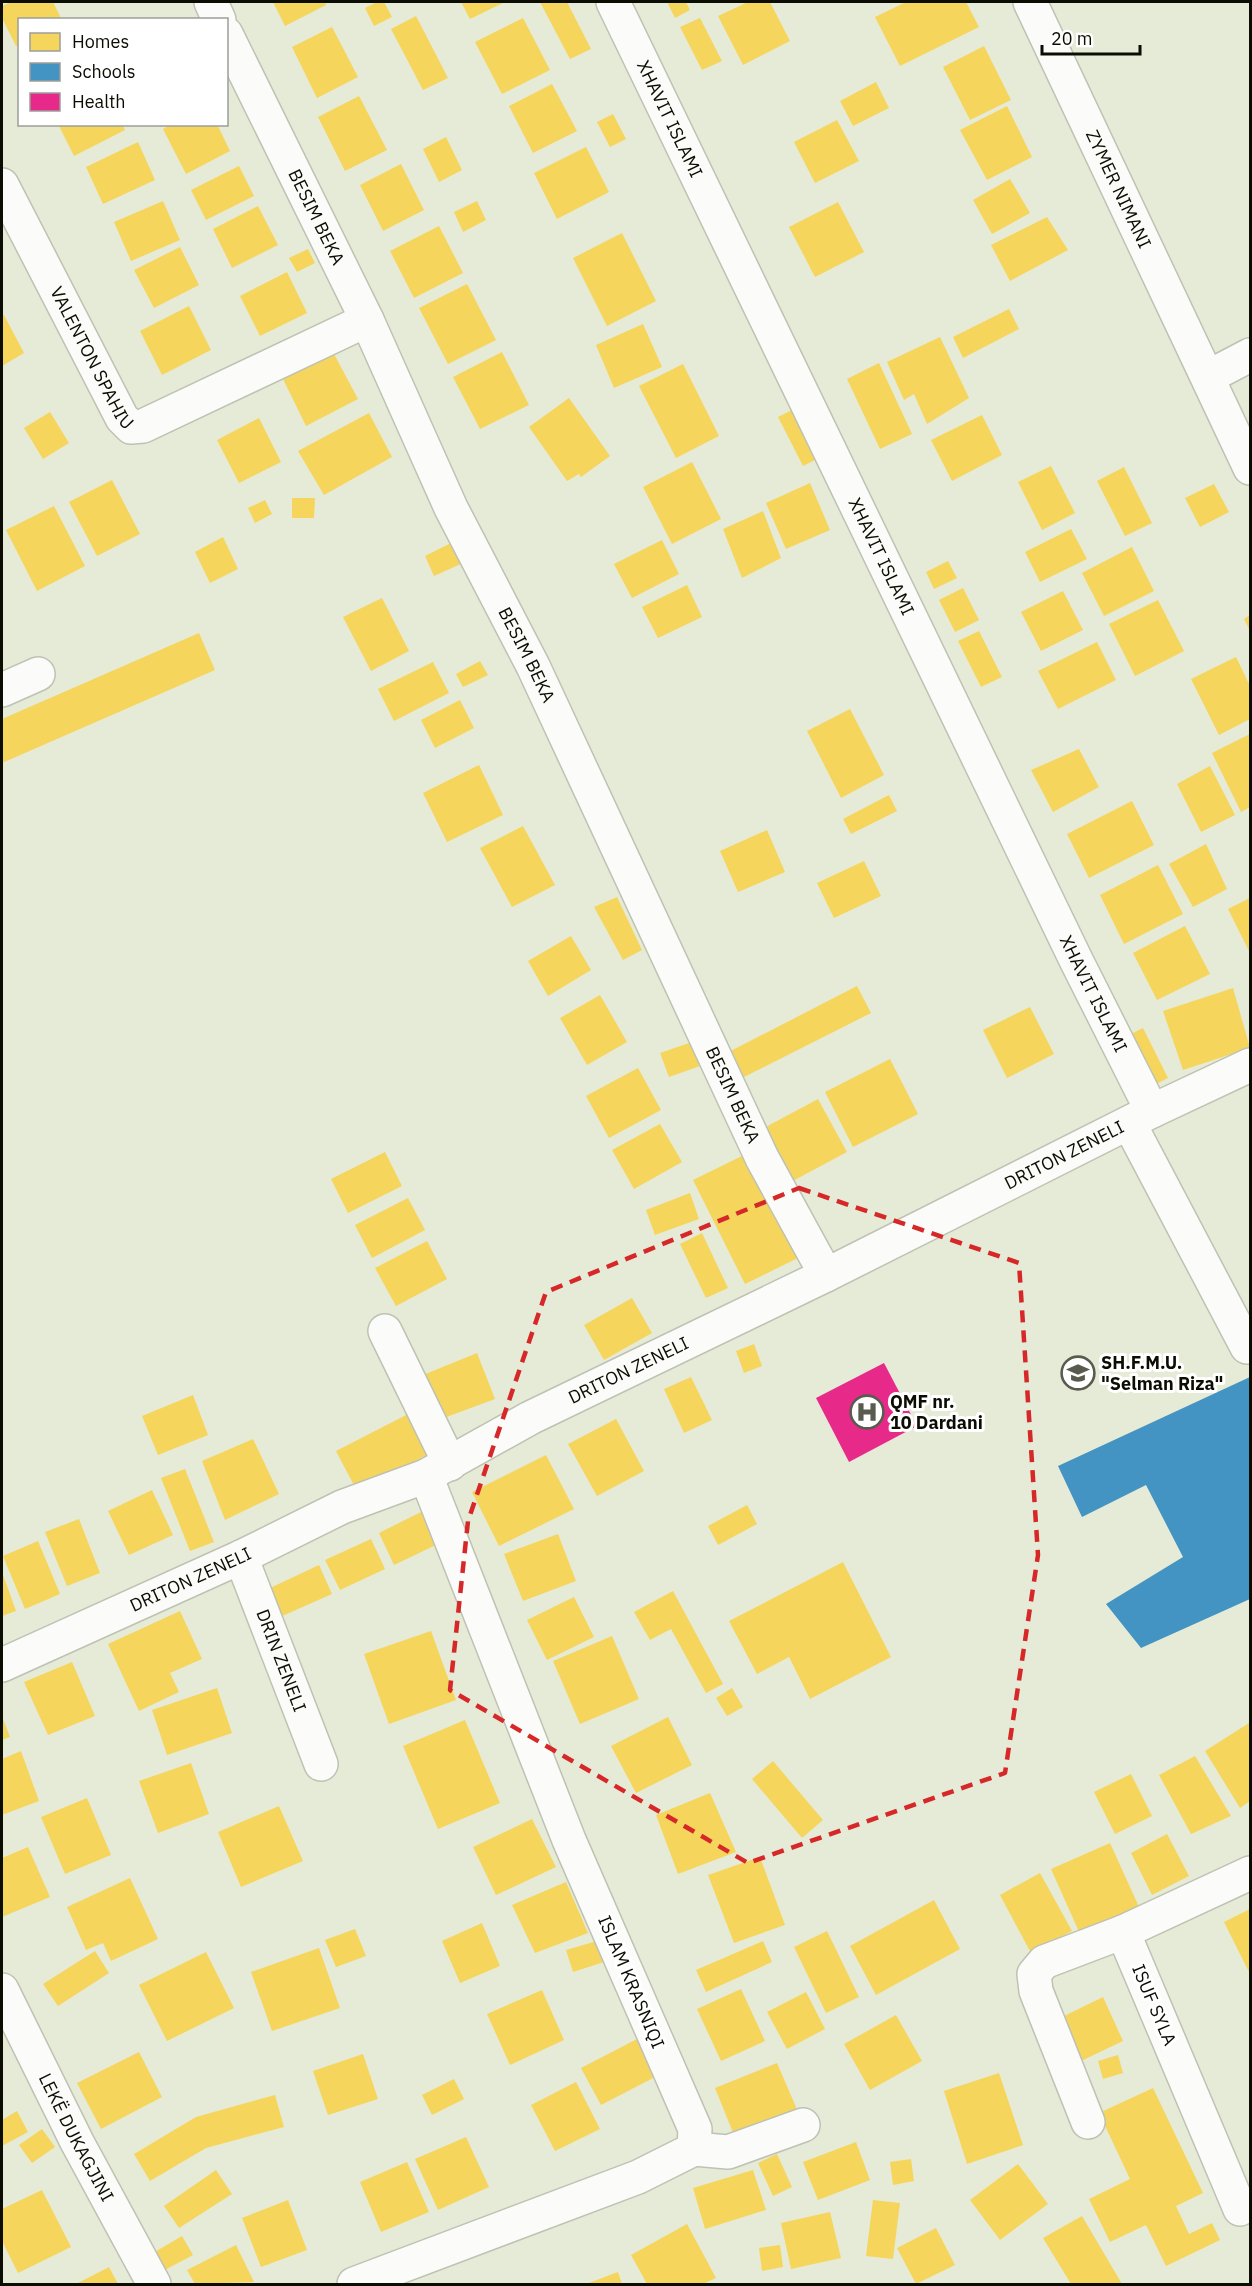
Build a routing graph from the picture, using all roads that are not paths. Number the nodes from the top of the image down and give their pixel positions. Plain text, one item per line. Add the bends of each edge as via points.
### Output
1 (211, 2) edge
2 (613, 2) edge
3 (1030, 2) edge
4 (218, 18) edge
5 (228, 38) edge
6 (2, 185) edge
7 (367, 320) junction
8 (1251, 355) edge
9 (1208, 378) junction
10 (1251, 468) edge
11 (38, 674) dead end
12 (2, 690) edge
13 (1251, 1065) edge
14 (1140, 1117) junction
15 (826, 1275) junction
16 (385, 1331) dead end
17 (1247, 1347) dead end
18 (438, 1470) junction
19 (241, 1557) junction
20 (2, 1665) edge
21 (321, 1764) dead end
22 (1251, 1873) edge
23 (1123, 1932) junction
24 (2, 1990) edge
25 (1088, 2122) dead end
26 (803, 2125) dead end
27 (694, 2149) junction
28 (1240, 2209) dead end
29 (154, 2284) edge
30 (354, 2284) edge

1 - 4 street
2 - 14 street, XHAVIT ISLAMI via 1076,960
3 - 9 street, ZYMER NIMANI
5 - 7 street, BESIM BEKA
6 - 7 street, VALENTON SPAHIU via 122,418 131,427 143,426
7 - 15 street, BESIM BEKA via 451,508 533,666 762,1158
8 - 9 street
9 - 10 street, ZYMER NIMANI
11 - 12 street
13 - 14 street, DRITON ZENELI
14 - 15 street, DRITON ZENELI
14 - 17 street, XHAVIT ISLAMI
15 - 18 street, DRITON ZENELI via 530,1418
16 - 18 street
18 - 19 street, DRITON ZENELI via 342,1508
18 - 27 street, ISLAM KRASNIQI via 569,1840 695,2129
19 - 20 street, DRITON ZENELI
19 - 21 street, DRIN ZENELI
22 - 23 street
23 - 25 street via 1044,1962 1034,1974 1036,1991
23 - 28 street, ISUF SYLA
24 - 29 street, LEKË DUKAGJINI via 77,2142
26 - 27 street via 728,2152
27 - 30 street via 638,2177

